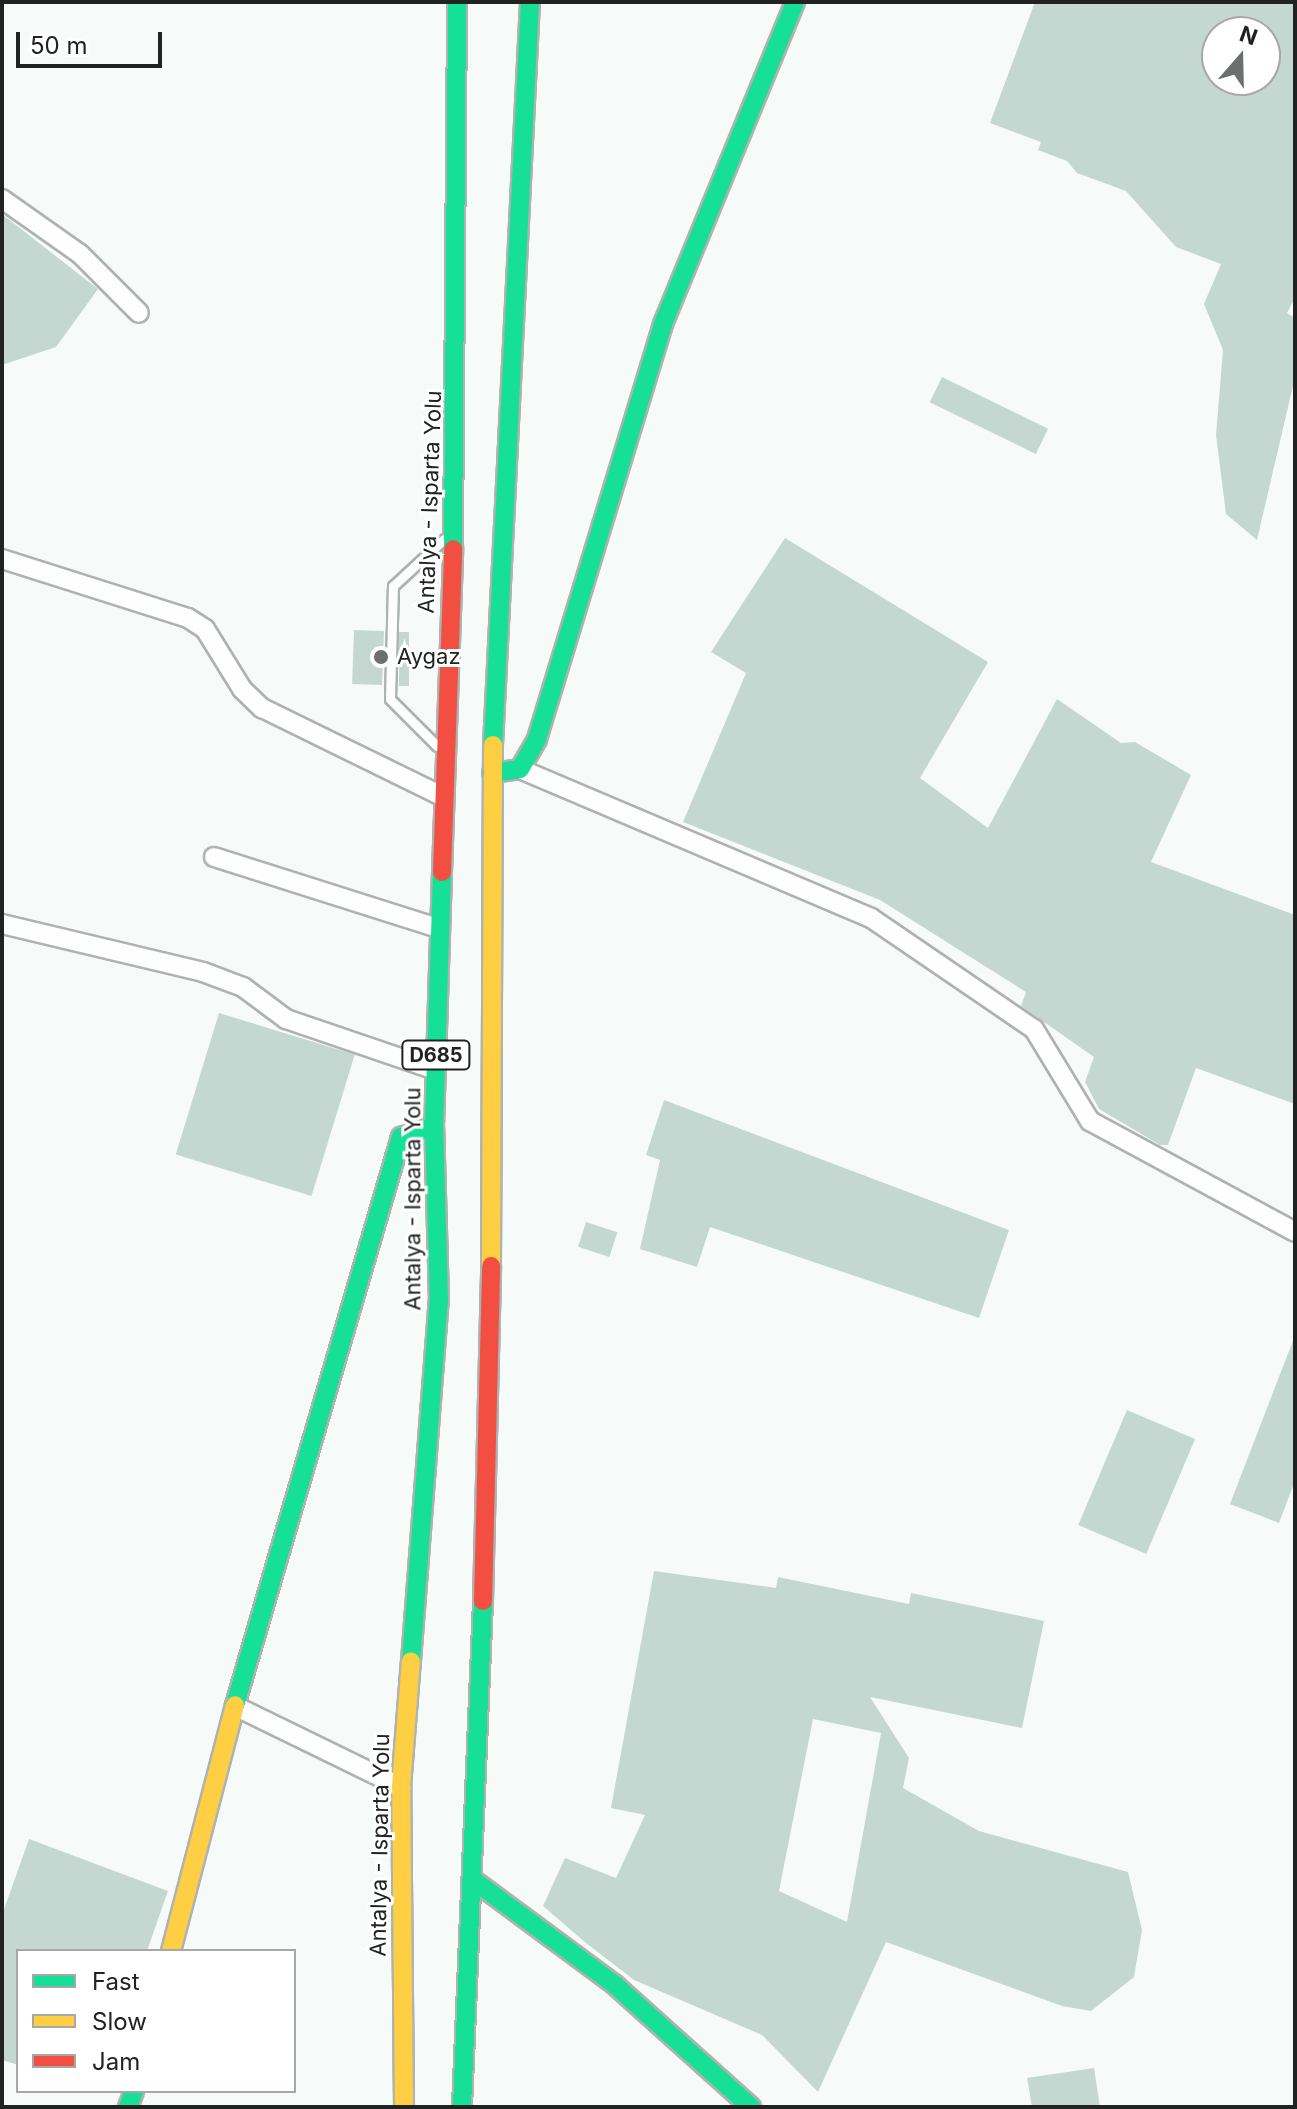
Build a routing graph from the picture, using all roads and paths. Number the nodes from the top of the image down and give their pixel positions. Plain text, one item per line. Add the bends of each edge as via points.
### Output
1 (457, 2) edge
2 (530, 2) edge
3 (795, 2) edge
4 (2, 199) edge
5 (139, 313) dead end
6 (453, 532) junction
7 (2, 559) edge
8 (444, 753) junction
9 (520, 769) junction
10 (492, 773) junction
11 (442, 796) junction
12 (214, 857) dead end
13 (2, 924) edge
14 (438, 928) junction
15 (436, 1070) junction
16 (434, 1127) junction
17 (1295, 1232) edge
18 (235, 1706) junction
19 (401, 1787) junction
20 (472, 1879) junction
21 (172, 1949) edge
22 (404, 2107) edge
23 (462, 2107) edge
24 (751, 2107) edge

1 - 6 main road, Antalya - Isparta Yolu / D685
2 - 10 main road, D685
3 - 9 main road via 663,324 579,613 537,739
4 - 5 street via 80,254
6 - 8 main road, Antalya - Isparta Yolu / D685
6 - 8 lane via 393,586 390,699
7 - 11 street via 188,618 205,629 242,689 262,708
8 - 11 main road, Antalya - Isparta Yolu / D685
9 - 10 main road
9 - 17 street via 871,918 1034,1029 1090,1121
10 - 20 main road, D685 via 491,1404
11 - 14 main road, Antalya - Isparta Yolu / D685
12 - 14 street
13 - 15 street via 203,972 243,987 286,1019
14 - 15 main road, Antalya - Isparta Yolu / D685
15 - 16 main road, Antalya - Isparta Yolu / D685
16 - 18 main road via 401,1137
16 - 19 main road, Antalya - Isparta Yolu / D685 via 439,1301
18 - 19 street
18 - 21 main road
19 - 22 main road, Antalya - Isparta Yolu / D685
20 - 23 main road, D685
20 - 24 main road via 615,1985

